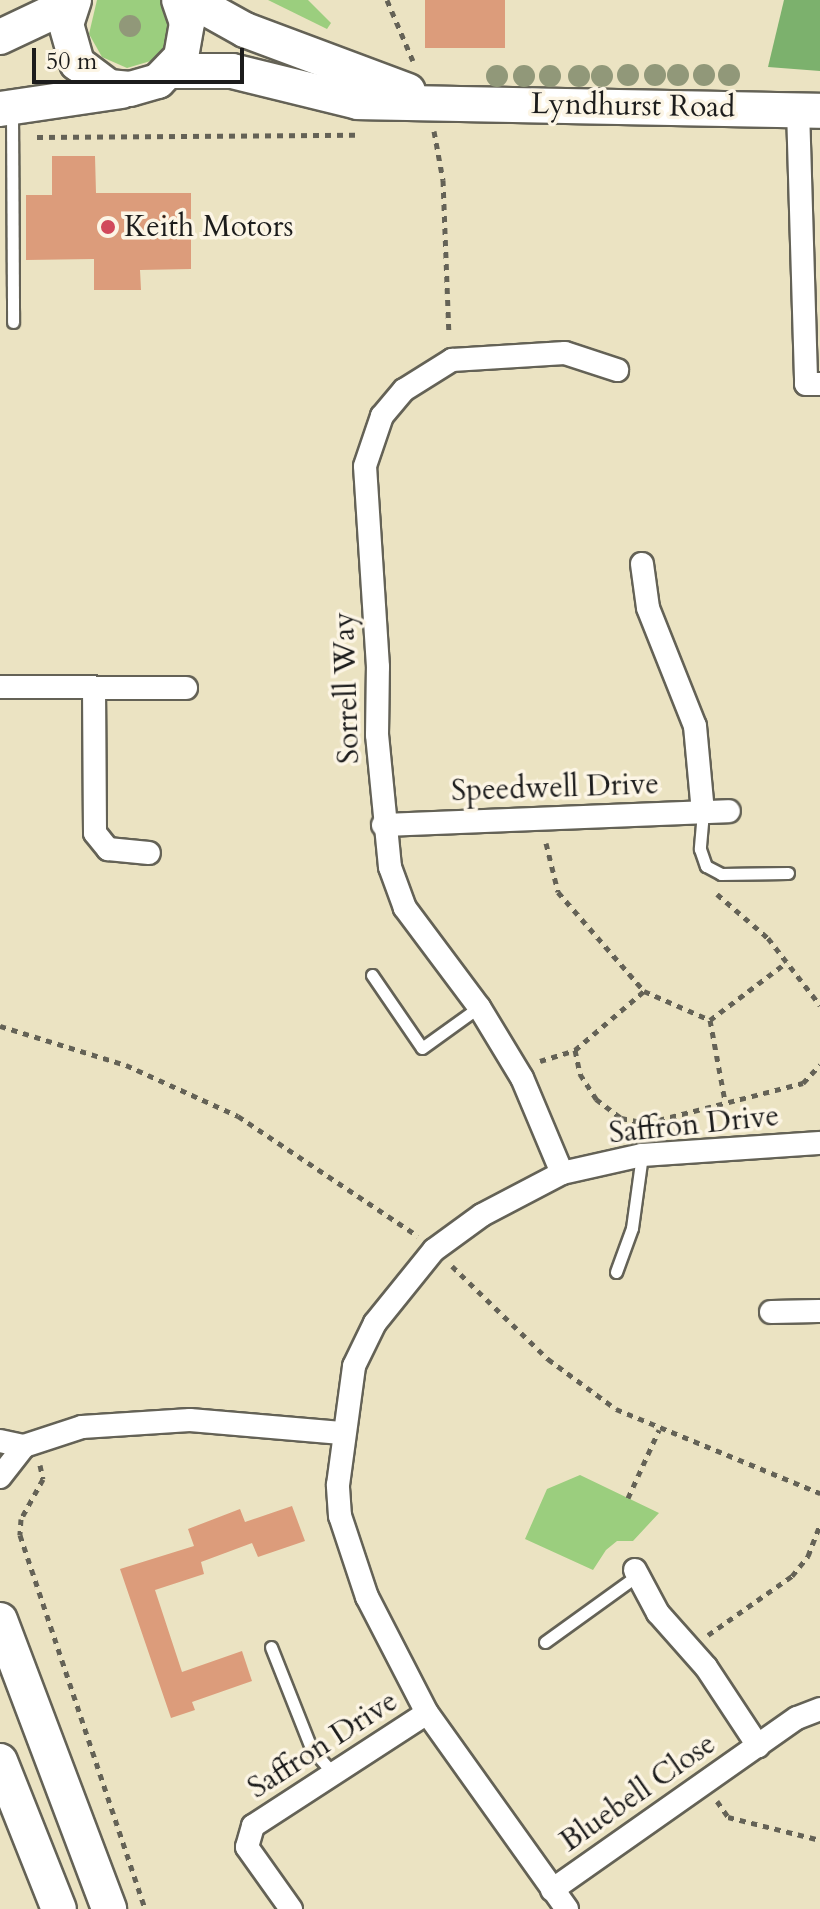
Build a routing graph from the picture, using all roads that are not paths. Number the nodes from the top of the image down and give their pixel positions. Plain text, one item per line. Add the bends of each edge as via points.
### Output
1 (179, 0) edge
2 (191, 0) edge
3 (73, 2) edge
4 (0, 37) edge
5 (170, 71) junction
6 (130, 89) junction
7 (446, 102) junction
8 (6, 109) edge
9 (809, 110) edge
10 (13, 322) dead end
11 (617, 370) dead end
12 (820, 384) edge
13 (642, 564) dead end
14 (0, 687) edge
15 (94, 688) junction
16 (186, 688) dead end
17 (729, 811) dead end
18 (703, 812) junction
19 (383, 825) junction
20 (149, 853) dead end
21 (788, 873) dead end
22 (372, 975) dead end
23 (479, 1007) junction
24 (820, 1143) edge
25 (642, 1155) junction
26 (562, 1173) junction
27 (616, 1272) dead end
28 (820, 1311) edge
29 (771, 1312) dead end
30 (341, 1433) junction
31 (0, 1441) edge
32 (27, 1445) junction
33 (0, 1477) edge
34 (636, 1572) joint
35 (0, 1620) edge
36 (545, 1642) dead end
37 (271, 1647) dead end
38 (820, 1709) edge
39 (427, 1713) junction
40 (758, 1746) junction
41 (0, 1761) edge
42 (334, 1774) junction
43 (552, 1890) junction
44 (59, 1909) edge
45 (109, 1909) edge
46 (291, 1909) edge
47 (567, 1909) edge

1 - 5 main road via 186,40
2 - 7 main road, Lyndhurst Road via 245,30 312,57
3 - 4 main road
3 - 6 main road via 66,24 77,63 109,87
5 - 6 main road
5 - 7 main road, Lyndhurst Road via 232,71 358,102
6 - 8 main road
7 - 9 main road, Lyndhurst Road
8 - 10 lane
9 - 12 street via 806,384
11 - 19 street, Sorrell Way via 565,353 452,360 404,390 382,416 365,466
13 - 18 street via 648,608 695,726
14 - 15 street
15 - 16 street
15 - 20 street via 95,833 108,849
17 - 18 street, Speedwell Drive
18 - 19 street, Speedwell Drive
18 - 21 lane via 700,849 706,866 721,874
19 - 23 street, Sorrell Way via 405,908
22 - 23 lane via 422,1048
23 - 26 street, Sorrell Way via 516,1069
24 - 25 street, Saffron Drive
25 - 26 street, Saffron Drive
25 - 27 lane via 632,1228
26 - 30 street, Saffron Drive via 482,1215 434,1250 375,1323 354,1366
28 - 29 street
30 - 32 street via 190,1420 82,1427
30 - 39 street, Saffron Drive via 338,1485 350,1552 387,1639
31 - 32 street
32 - 33 street
34 - 36 lane
34 - 40 street, Bluebell Close via 658,1613
35 - 45 main road
37 - 42 lane via 311,1748
38 - 40 street, Bluebell Close
39 - 42 street, Saffron Drive
39 - 43 street, Saffron Drive
40 - 43 street, Bluebell Close
41 - 44 main road
42 - 46 street, Saffron Drive via 253,1826 247,1847
43 - 47 street, Saffron Drive

